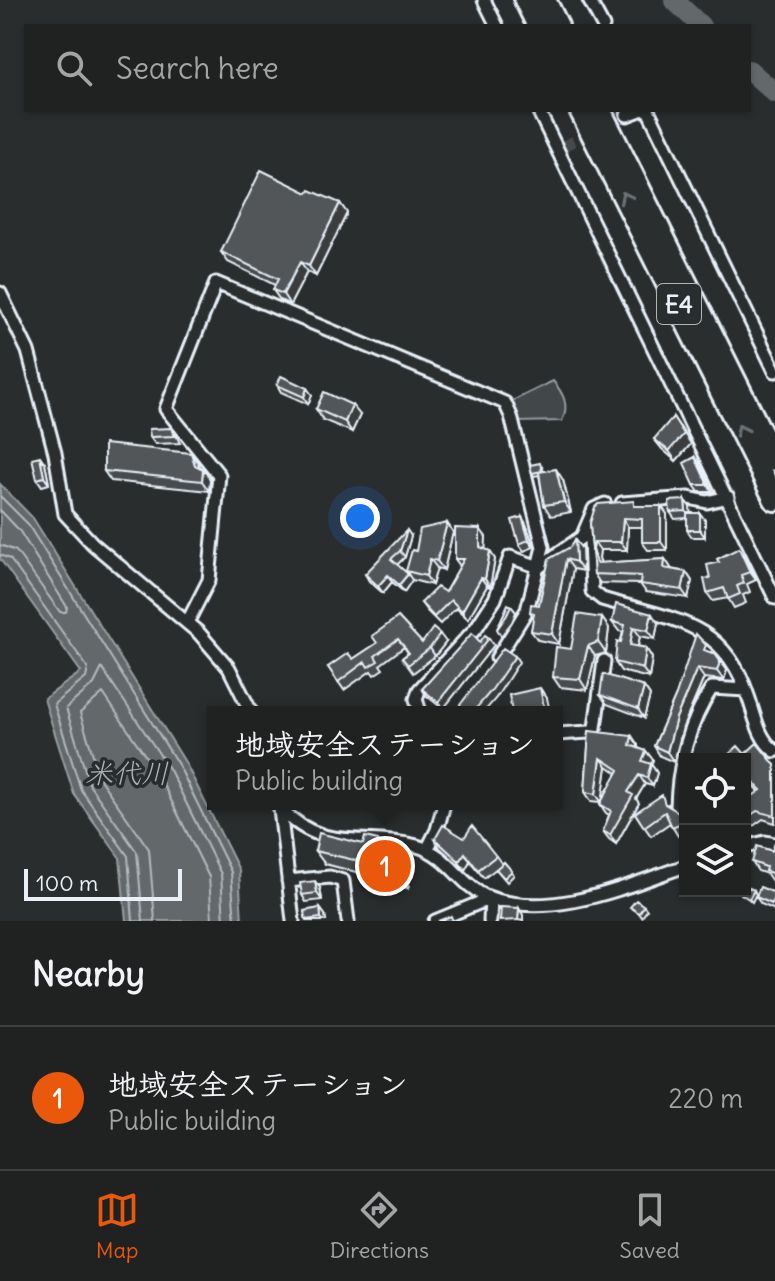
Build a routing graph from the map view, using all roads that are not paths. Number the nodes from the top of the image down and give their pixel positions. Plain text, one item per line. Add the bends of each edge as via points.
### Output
1 (484, 0) edge
2 (525, 0) edge
3 (545, 0) edge
4 (589, 0) edge
5 (496, 24) edge
6 (537, 24) edge
7 (557, 24) edge
8 (602, 24) edge
9 (539, 112) edge
10 (581, 112) edge
11 (601, 112) edge
12 (635, 112) edge
13 (649, 112) edge
14 (627, 115) dead end
15 (0, 293) edge
16 (775, 371) edge
17 (775, 460) edge
18 (728, 497) junction
19 (775, 500) edge
20 (585, 530) junction
21 (539, 567) junction
22 (775, 598) edge
23 (187, 623) junction
24 (604, 661) dead end
25 (485, 674) edge
26 (746, 690) junction
27 (248, 706) edge
28 (418, 706) edge
29 (563, 734) edge
30 (775, 751) edge
31 (684, 753) edge
32 (280, 810) edge
33 (284, 810) edge
34 (442, 810) edge
35 (775, 844) edge
36 (751, 846) edge
37 (427, 850) junction
38 (679, 868) edge
39 (288, 881) junction
40 (491, 898) junction
41 (293, 921) edge
42 (348, 921) edge
43 (435, 921) edge
44 (490, 921) edge

1 - 5 street
2 - 6 highway
3 - 7 highway
4 - 8 street
9 - 18 street via 561,147
19 -> 10 highway, E4
11 - 17 highway, E4
12 - 14 street
13 - 16 street
15 - 23 street via 28,351 65,514
18 - 20 street via 600,504
18 - 22 street
20 - 21 street
20 - 26 street via 592,591 602,599 691,625 733,657
21 - 23 street via 543,547 505,403 216,283 166,409 219,475 209,580
21 - 25 street via 527,610
21 - 28 street via 510,557 495,599 476,628 419,690
23 - 27 street via 229,668
24 - 29 street via 595,728
26 - 30 street via 762,737
26 - 31 street via 712,688 699,707
32 - 39 street
33 - 37 street via 305,831
34 - 37 street
35 - 36 street
37 - 40 street
38 - 40 street via 555,908 515,907
39 - 41 street
39 - 42 street via 343,881
40 - 43 street
40 - 44 street

